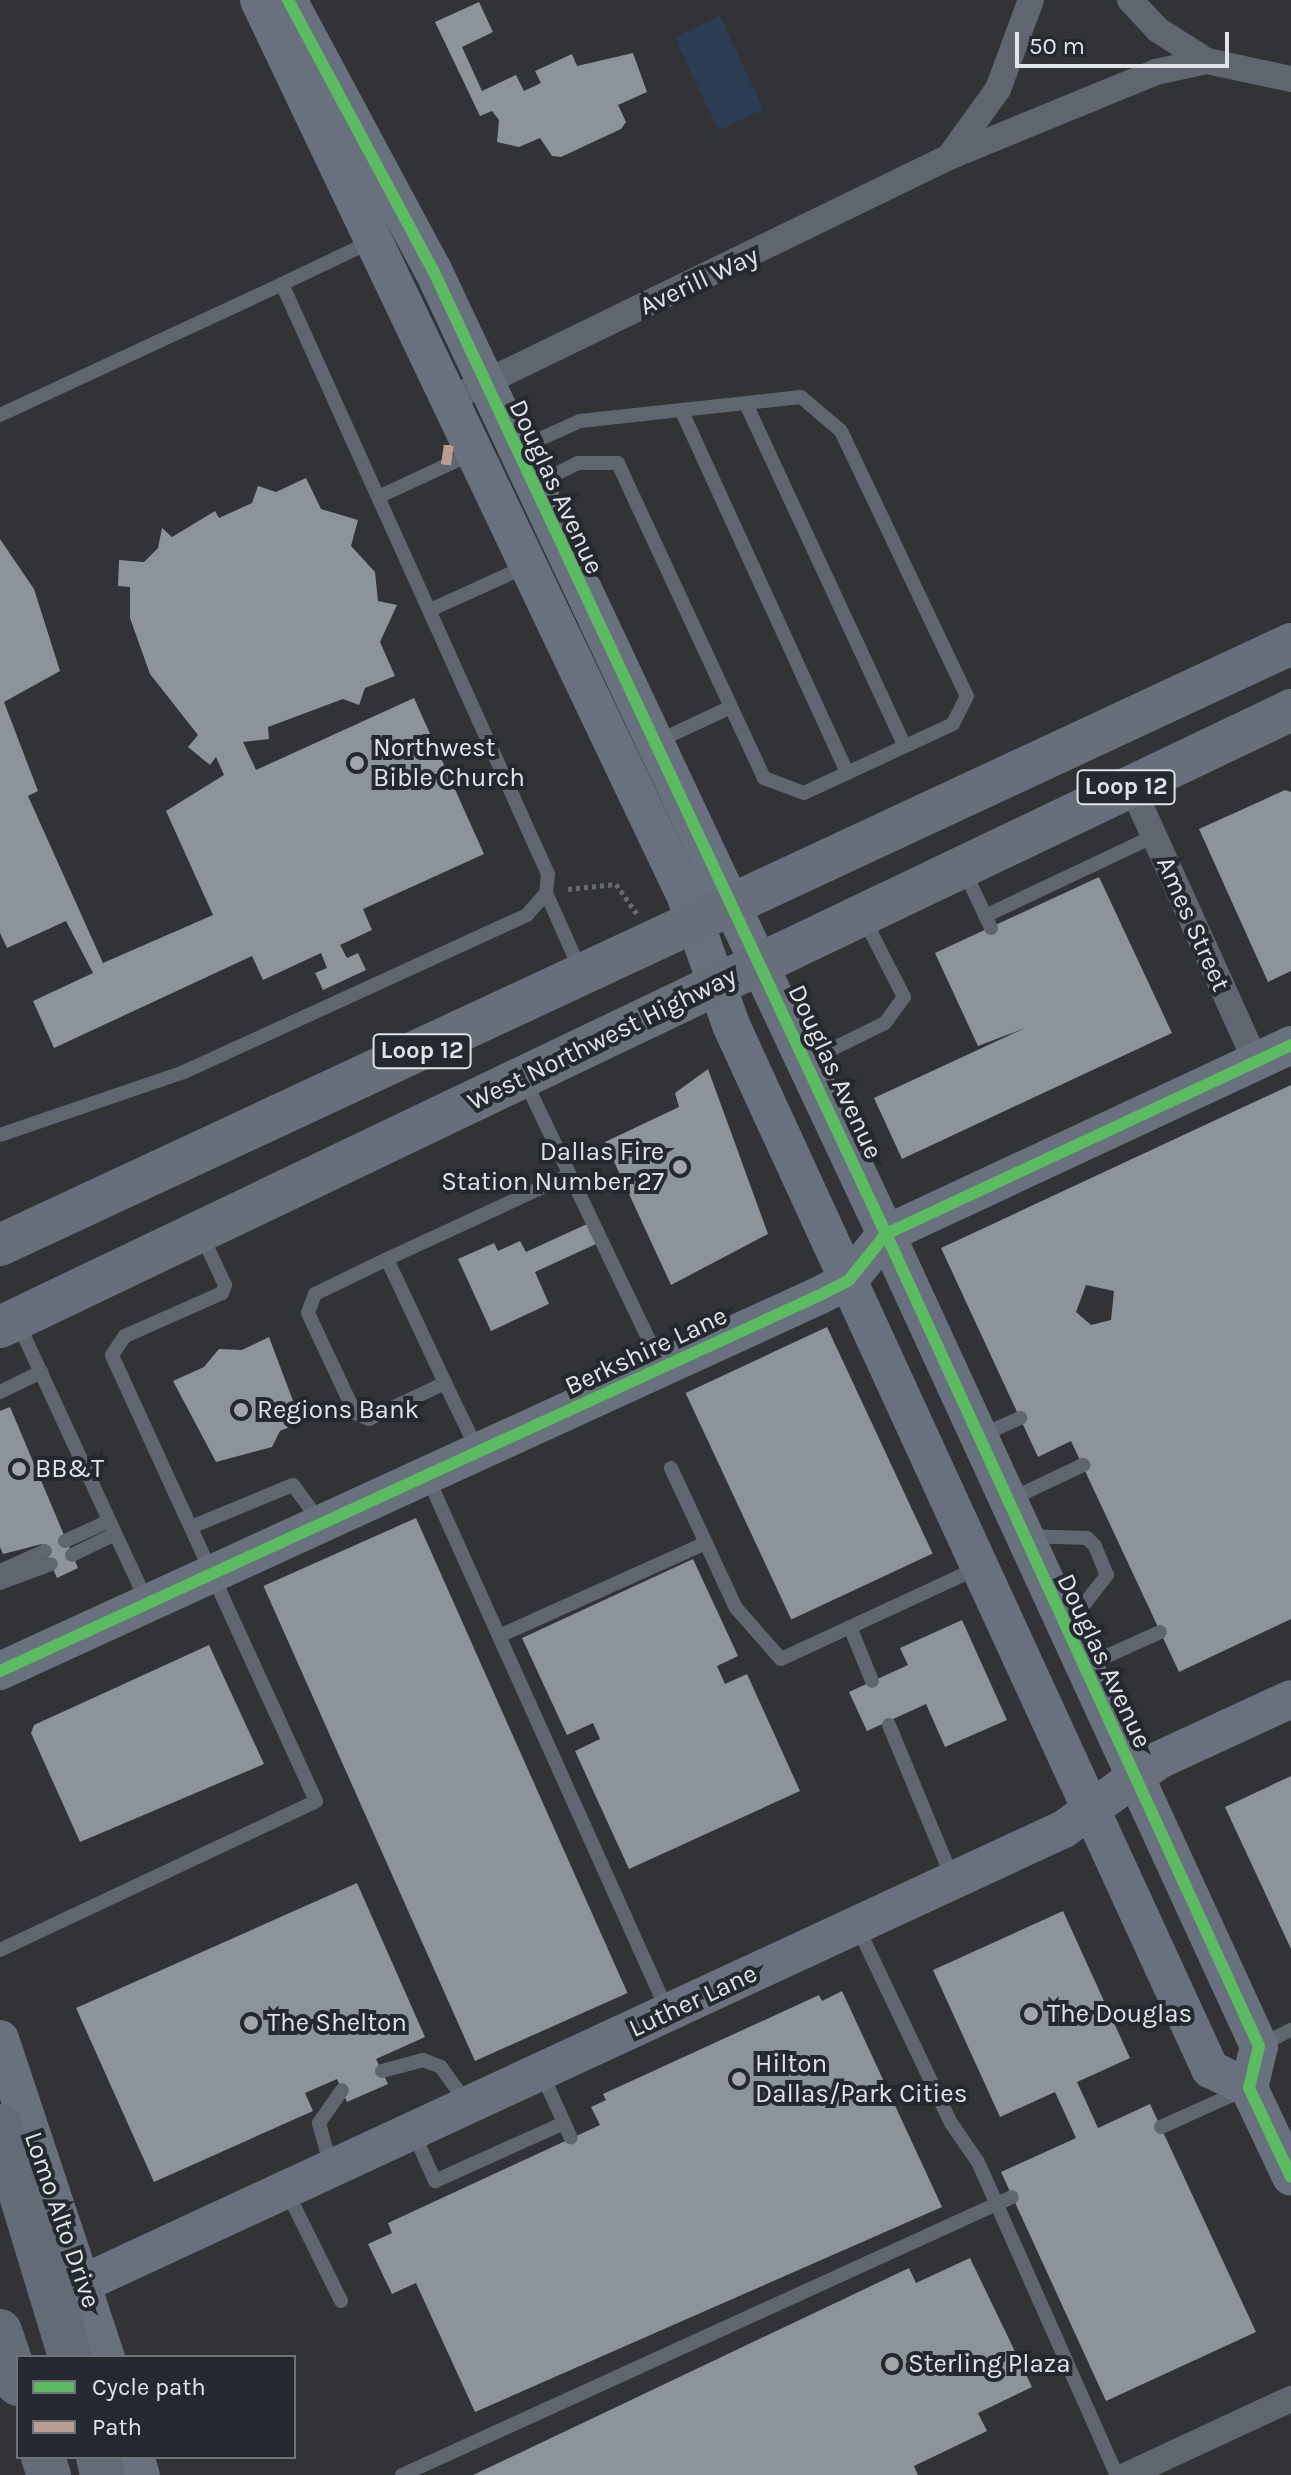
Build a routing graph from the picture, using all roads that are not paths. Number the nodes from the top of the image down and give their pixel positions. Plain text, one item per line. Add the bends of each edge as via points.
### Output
1 (259, 0) edge
2 (288, 0) edge
3 (1031, 0) edge
4 (1130, 0) edge
5 (1207, 61) junction
6 (1291, 79) edge
7 (371, 151) junction
8 (949, 157) junction
9 (336, 168) junction
10 (370, 242) junction
11 (282, 284) junction
12 (483, 384) junction
13 (447, 401) junction
14 (746, 404) junction
15 (683, 414) junction
16 (0, 415) edge
17 (516, 450) junction
18 (471, 454) junction
19 (532, 486) junction
20 (378, 497) junction
21 (525, 567) junction
22 (430, 610) junction
23 (1291, 644) edge
24 (731, 707) junction
25 (1291, 710) edge
26 (652, 744) junction
27 (905, 746) junction
28 (847, 773) junction
29 (1131, 785) junction
30 (1154, 836) junction
31 (962, 865) junction
32 (546, 893) junction
33 (861, 913) junction
34 (713, 916) junction
35 (758, 962) junction
36 (583, 977) junction
37 (717, 982) junction
38 (609, 1034) junction
39 (1291, 1045) edge
40 (806, 1062) junction
41 (1256, 1062) junction
42 (524, 1079) junction
43 (0, 1135) edge
44 (569, 1175) junction
45 (201, 1232) junction
46 (886, 1234) junction
47 (0, 1245) edge
48 (387, 1259) junction
49 (849, 1280) junction
50 (8, 1323) edge
51 (663, 1368) junction
52 (41, 1372) junction
53 (445, 1383) junction
54 (0, 1392) edge
55 (1020, 1418) dead end
56 (978, 1437) junction
57 (478, 1452) junction
58 (930, 1459) junction
59 (1083, 1465) dead end
60 (671, 1468) dead end
61 (427, 1475) junction
62 (1007, 1500) junction
63 (958, 1522) junction
64 (321, 1524) junction
65 (191, 1527) junction
66 (112, 1528) junction
67 (1023, 1536) junction
68 (706, 1543) junction
69 (68, 1548) dead end
70 (979, 1568) junction
71 (0, 1571) edge
72 (212, 1574) junction
73 (0, 1583) edge
74 (148, 1603) junction
75 (850, 1627) junction
76 (1065, 1628) junction
77 (1160, 1632) dead end
78 (499, 1636) junction
79 (1083, 1666) junction
80 (0, 1671) edge
81 (872, 1681) dead end
82 (1291, 1699) edge
83 (889, 1725) dead end
84 (1134, 1779) junction
85 (1090, 1811) junction
86 (954, 1881) junction
87 (857, 1926) junction
88 (0, 1950) edge
89 (669, 2013) junction
90 (1275, 2038) edge
91 (0, 2039) edge
92 (382, 2071) dead end
93 (541, 2072) junction
94 (1249, 2088) junction
95 (342, 2090) dead end
96 (468, 2105) junction
97 (564, 2123) junction
98 (0, 2126) edge
99 (1161, 2127) dead end
100 (412, 2131) junction
101 (571, 2138) dead end
102 (332, 2168) junction
103 (1291, 2177) edge
104 (435, 2181) junction
105 (286, 2190) junction
106 (442, 2197) dead end
107 (1012, 2197) dead end
108 (996, 2204) junction
109 (84, 2283) junction
110 (341, 2301) dead end
111 (0, 2331) edge
112 (69, 2355) edge
113 (105, 2355) edge
114 (16, 2378) edge
115 (1291, 2399) edge
116 (1144, 2471) edge
117 (402, 2475) edge
118 (1117, 2475) edge

1 - 9 street, Douglas Avenue
2 - 7 street, Douglas Avenue
3 - 8 street, Averill Way via 998,89
4 - 5 street via 1158,30
5 - 6 street
5 - 8 street, Averill Way via 1156,72
7 - 9 street
7 - 12 street, Douglas Avenue
8 - 12 street, Averill Way
9 - 10 street, Douglas Avenue
10 - 11 lane
10 - 13 street, Douglas Avenue
11 - 16 lane
11 - 20 lane
12 - 13 street, Averill Way
12 - 17 street, Douglas Avenue
13 - 18 street, Douglas Avenue
14 - 15 lane
14 - 27 lane
14 - 27 lane via 801,397 841,431 967,696 953,724
15 - 17 lane via 580,421
15 - 28 lane
17 - 19 street, Douglas Avenue
18 - 20 lane
18 - 21 street, Douglas Avenue
19 - 24 lane via 578,463 618,463
19 - 26 street, Douglas Avenue
20 - 22 lane
21 - 22 lane
21 - 34 street, Douglas Avenue
22 - 32 lane via 544,856
23 - 34 main road, Loop 12
24 - 26 lane
24 - 28 lane via 764,778 804,793
25 - 29 main road, West Northwest Highway / Loop 12
26 - 34 street, Douglas Avenue
27 - 28 lane
29 - 30 street, Ames Street
29 - 31 main road, West Northwest Highway / Loop 12
30 - 31 lane via 988,922
30 - 41 street, Ames Street
31 - 33 main road, West Northwest Highway / Loop 12
32 - 36 lane
32 - 43 lane via 527,915 184,1072
33 - 35 main road, West Northwest Highway / Loop 12
33 - 40 lane via 904,997 885,1023
34 - 35 street, Douglas Avenue
34 - 36 main road, Loop 12
34 - 37 street, Douglas Avenue
35 - 37 main road, West Northwest Highway / Loop 12
35 - 40 street, Douglas Avenue
36 - 38 main road
36 - 47 main road, Loop 12
37 - 38 main road, West Northwest Highway / Loop 12
37 - 49 street, Douglas Avenue
38 - 42 main road, West Northwest Highway / Loop 12
39 - 41 street, Berkshire Lane
40 - 46 street, Douglas Avenue
41 - 46 street, Berkshire Lane
42 - 44 lane
42 - 45 main road, West Northwest Highway / Loop 12
44 - 48 lane
44 - 51 lane
45 - 50 main road, West Northwest Highway / Loop 12
45 - 65 lane via 225,1285 222,1293 125,1336 112,1355
46 - 49 street, Berkshire Lane
46 - 56 street, Douglas Avenue
48 - 53 lane
48 - 53 lane via 315,1294 308,1313 355,1413 369,1419
49 - 51 street, Berkshire Lane
49 - 58 street, Douglas Avenue
50 - 52 lane
51 - 57 street, Berkshire Lane
52 - 54 lane
52 - 66 lane
53 - 57 lane
55 - 56 lane
56 - 58 street
56 - 62 street, Douglas Avenue
57 - 61 street, Berkshire Lane
58 - 63 street, Douglas Avenue
59 - 62 lane
60 - 68 lane
61 - 64 street, Berkshire Lane
61 - 78 lane
62 - 63 street
62 - 67 street, Douglas Avenue
63 - 70 street, Douglas Avenue
64 - 65 lane via 293,1485
64 - 72 street, Berkshire Lane
65 - 72 lane
66 - 69 lane
66 - 74 lane
67 - 76 street, Douglas Avenue
67 - 76 lane via 1087,1538 1095,1546 1107,1575
68 - 75 lane via 736,1608 781,1659
68 - 78 lane
70 - 75 lane
70 - 85 street, Douglas Avenue
71 - 73 lane via 48,1557
72 - 74 street, Berkshire Lane
72 - 88 lane via 316,1801
74 - 80 street, Berkshire Lane
75 - 81 lane
76 - 79 street, Douglas Avenue
77 - 79 lane
78 - 89 lane
79 - 84 street, Douglas Avenue
82 - 84 street, Luther Lane via 1159,1760
83 - 86 lane
84 - 85 street, Luther Lane
84 - 90 street, Douglas Avenue
85 - 86 street, Luther Lane
85 - 94 street, Douglas Avenue via 1210,2069
86 - 87 street, Luther Lane
87 - 89 street, Luther Lane
87 - 108 lane
89 - 93 street, Luther Lane
90 - 94 street, Douglas Avenue
91 - 109 street, Lomo Alto Drive
92 - 96 lane via 423,2060 441,2067
93 - 96 street, Luther Lane
93 - 97 lane
94 - 99 lane
94 - 103 street
95 - 102 lane via 319,2123
96 - 100 street, Luther Lane
97 - 101 lane
97 - 104 lane
98 - 112 highway
100 - 102 street, Luther Lane
100 - 104 lane
102 - 105 street, Luther Lane
104 - 106 lane
105 - 109 street, Luther Lane
105 - 110 lane
107 - 108 lane
108 - 117 lane
108 - 118 lane
109 - 113 street, Lomo Alto Drive
111 - 114 highway
115 - 116 street

